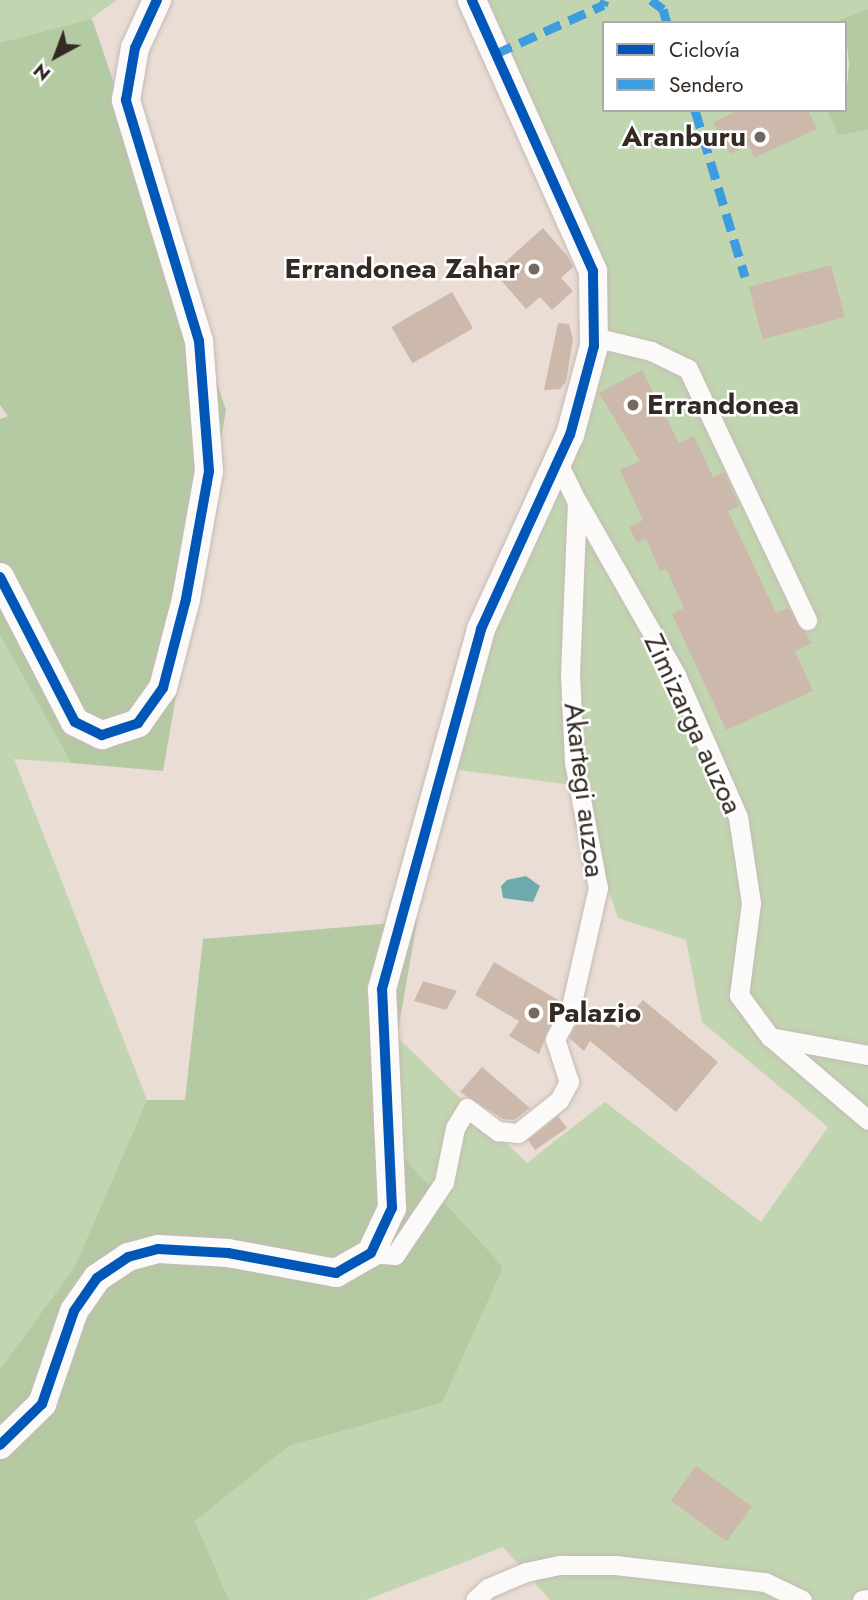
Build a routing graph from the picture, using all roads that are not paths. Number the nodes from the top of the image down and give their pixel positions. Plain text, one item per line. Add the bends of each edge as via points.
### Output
1 (157, 0) edge
2 (472, 0) edge
3 (594, 337) junction
4 (558, 464) junction
5 (577, 502) junction
6 (0, 577) edge
7 (807, 620) dead end
8 (770, 1037) junction
9 (868, 1055) edge
10 (868, 1119) edge
11 (371, 1253) junction
12 (0, 1445) edge
13 (868, 1599) edge
14 (475, 1600) edge
15 (802, 1600) edge
16 (862, 1600) edge

1 - 6 street via 135,48 126,100 199,341 209,471 186,599 163,688 138,723 102,734 75,722
2 - 3 street via 593,271
3 - 4 street
3 - 7 street via 651,351 688,369
4 - 5 street, Akartegi auzoa
4 - 11 street via 507,564 481,629 382,989 392,1208
5 - 8 street, Zimizarga auzoa via 676,675 738,817 751,904 739,995
5 - 11 street, Akartegi auzoa via 570,675 574,749 598,888 570,1011 555,1039 569,1083 559,1100 518,1133 498,1131 467,1108 454,1128 443,1182 395,1255
8 - 9 street
8 - 10 street, Zimizarga auzoa
11 - 12 street via 336,1273 228,1253 158,1249 128,1257 97,1278 74,1311 42,1404
13 - 16 street
14 - 15 street via 488,1588 526,1572 615,1565 765,1582

